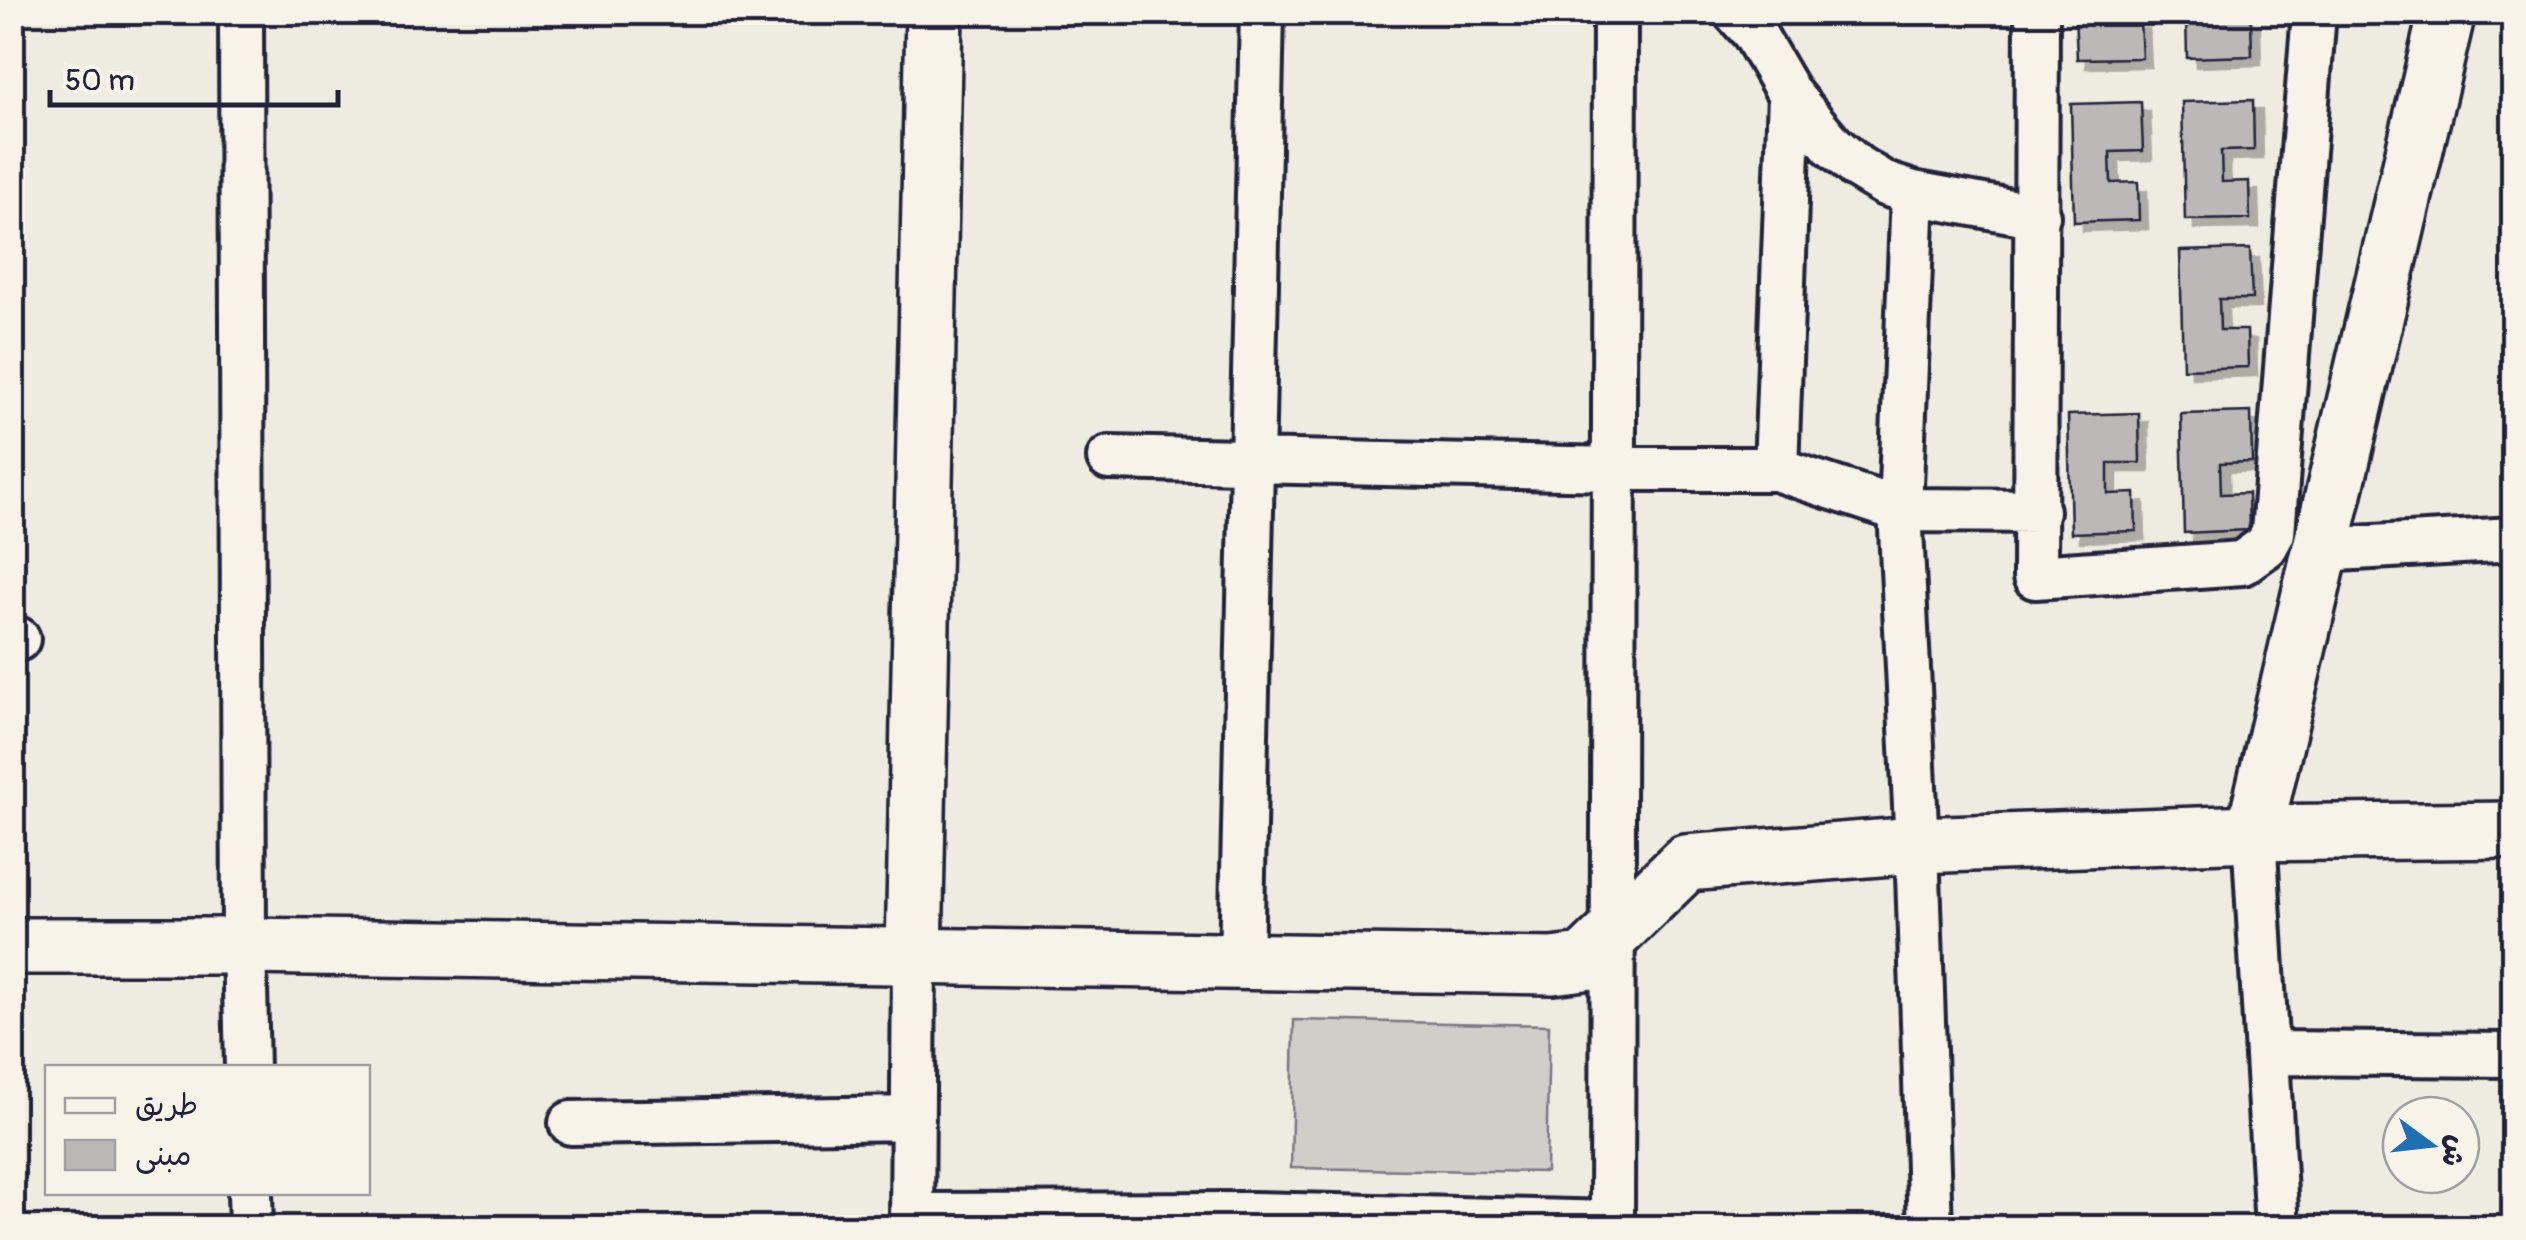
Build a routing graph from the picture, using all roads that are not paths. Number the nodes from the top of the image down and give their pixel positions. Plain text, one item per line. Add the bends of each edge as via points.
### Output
1 (241, 12) edge
2 (934, 12) edge
3 (1262, 12) edge
4 (1616, 12) edge
5 (1735, 12) edge
6 (2037, 12) edge
7 (2314, 12) edge
8 (2447, 12) edge
9 (1790, 95) junction
10 (1913, 193) junction
11 (2038, 216) junction
12 (1108, 458) dead end
13 (1252, 460) junction
14 (1614, 469) junction
15 (1776, 469) junction
16 (1900, 510) junction
17 (2037, 512) junction
18 (2514, 539) edge
19 (2320, 550) junction
20 (2514, 830) edge
21 (2254, 833) junction
22 (1917, 845) junction
23 (1612, 934) junction
24 (12, 946) edge
25 (244, 946) junction
26 (914, 956) junction
27 (1241, 963) junction
28 (2266, 1053) junction
29 (2514, 1054) edge
30 (247, 1065) edge
31 (913, 1118) junction
32 (571, 1123) dead end
33 (250, 1195) edge
34 (912, 1221) edge
35 (1253, 1221) edge
36 (1612, 1225) edge
37 (250, 1228) edge
38 (1930, 1228) edge
39 (2277, 1228) edge

1 - 25 street
2 - 26 street
3 - 13 street
4 - 14 street
5 - 9 street
6 - 11 street
7 - 17 street via 2275,516 2266,546 2242,563 2035,578
8 - 19 street
9 - 10 street via 1858,167
9 - 15 street
10 - 11 street
10 - 16 street
11 - 17 street
12 - 13 street
13 - 14 street
13 - 27 street
14 - 15 street
14 - 23 street
15 - 16 street
16 - 17 street
16 - 22 street
18 - 19 street
19 - 21 street
20 - 21 street
21 - 22 street
21 - 28 street
22 - 23 street via 1686,862
22 - 38 street
23 - 27 street via 1584,962 1552,966
23 - 36 street
24 - 25 street
25 - 26 street
25 - 30 street
26 - 27 street
26 - 31 street
28 - 29 street
28 - 39 street
31 - 32 street
31 - 34 street
33 - 37 street
34 - 35 street
35 - 36 street

